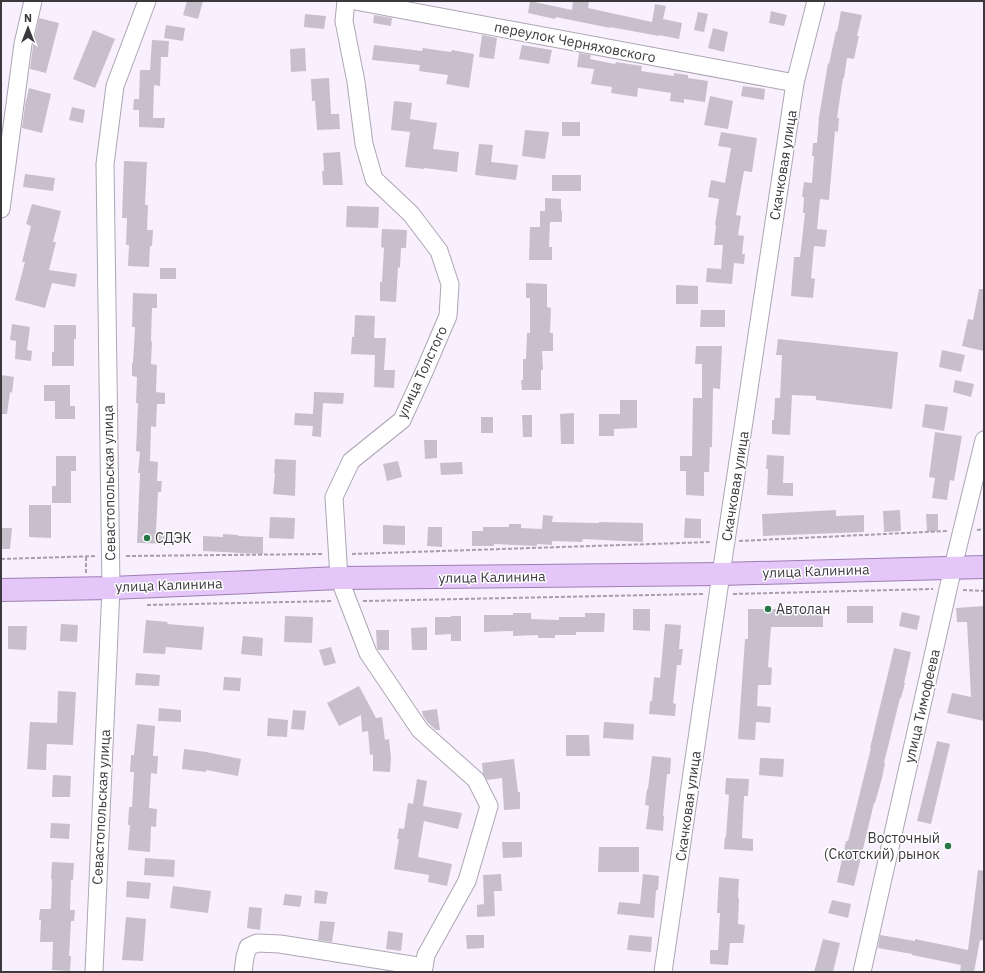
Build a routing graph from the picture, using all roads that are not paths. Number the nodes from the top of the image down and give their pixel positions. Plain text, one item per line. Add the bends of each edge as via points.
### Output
1 (33, 1) edge
2 (147, 1) edge
3 (346, 1) edge
4 (355, 1) edge
5 (816, 1) edge
6 (795, 83) junction
7 (2, 200) edge
8 (984, 440) edge
9 (953, 567) junction
10 (984, 567) edge
11 (339, 578) junction
12 (720, 584) junction
13 (111, 588) junction
14 (1, 590) edge
15 (423, 970) edge
16 (94, 972) edge
17 (243, 972) edge
18 (663, 972) edge
19 (862, 972) edge

1 - 7 street via 23,44
2 - 13 street, Севастопольская улица via 115,86 105,164
3 - 11 street, улица Толстого via 344,21 356,82 364,144 374,179 411,214 439,251 450,284 448,316 402,420 351,461 334,497
4 - 6 street, переулок Черняховского
5 - 6 street, Скачковая улица
6 - 12 street, Скачковая улица
8 - 9 street, улица Тимофеева
9 - 10 main road, улица Калинина
9 - 12 main road, улица Калинина
9 - 19 street, улица Тимофеева
11 - 12 main road, улица Калинина
11 - 13 main road, улица Калинина
11 - 15 street, улица Толстого via 368,653 420,730 476,780 489,806 468,881 426,955
12 - 18 street, Скачковая улица
13 - 14 main road, улица Калинина
13 - 16 street, Севастопольская улица
15 - 17 street via 280,944 257,943 248,948

